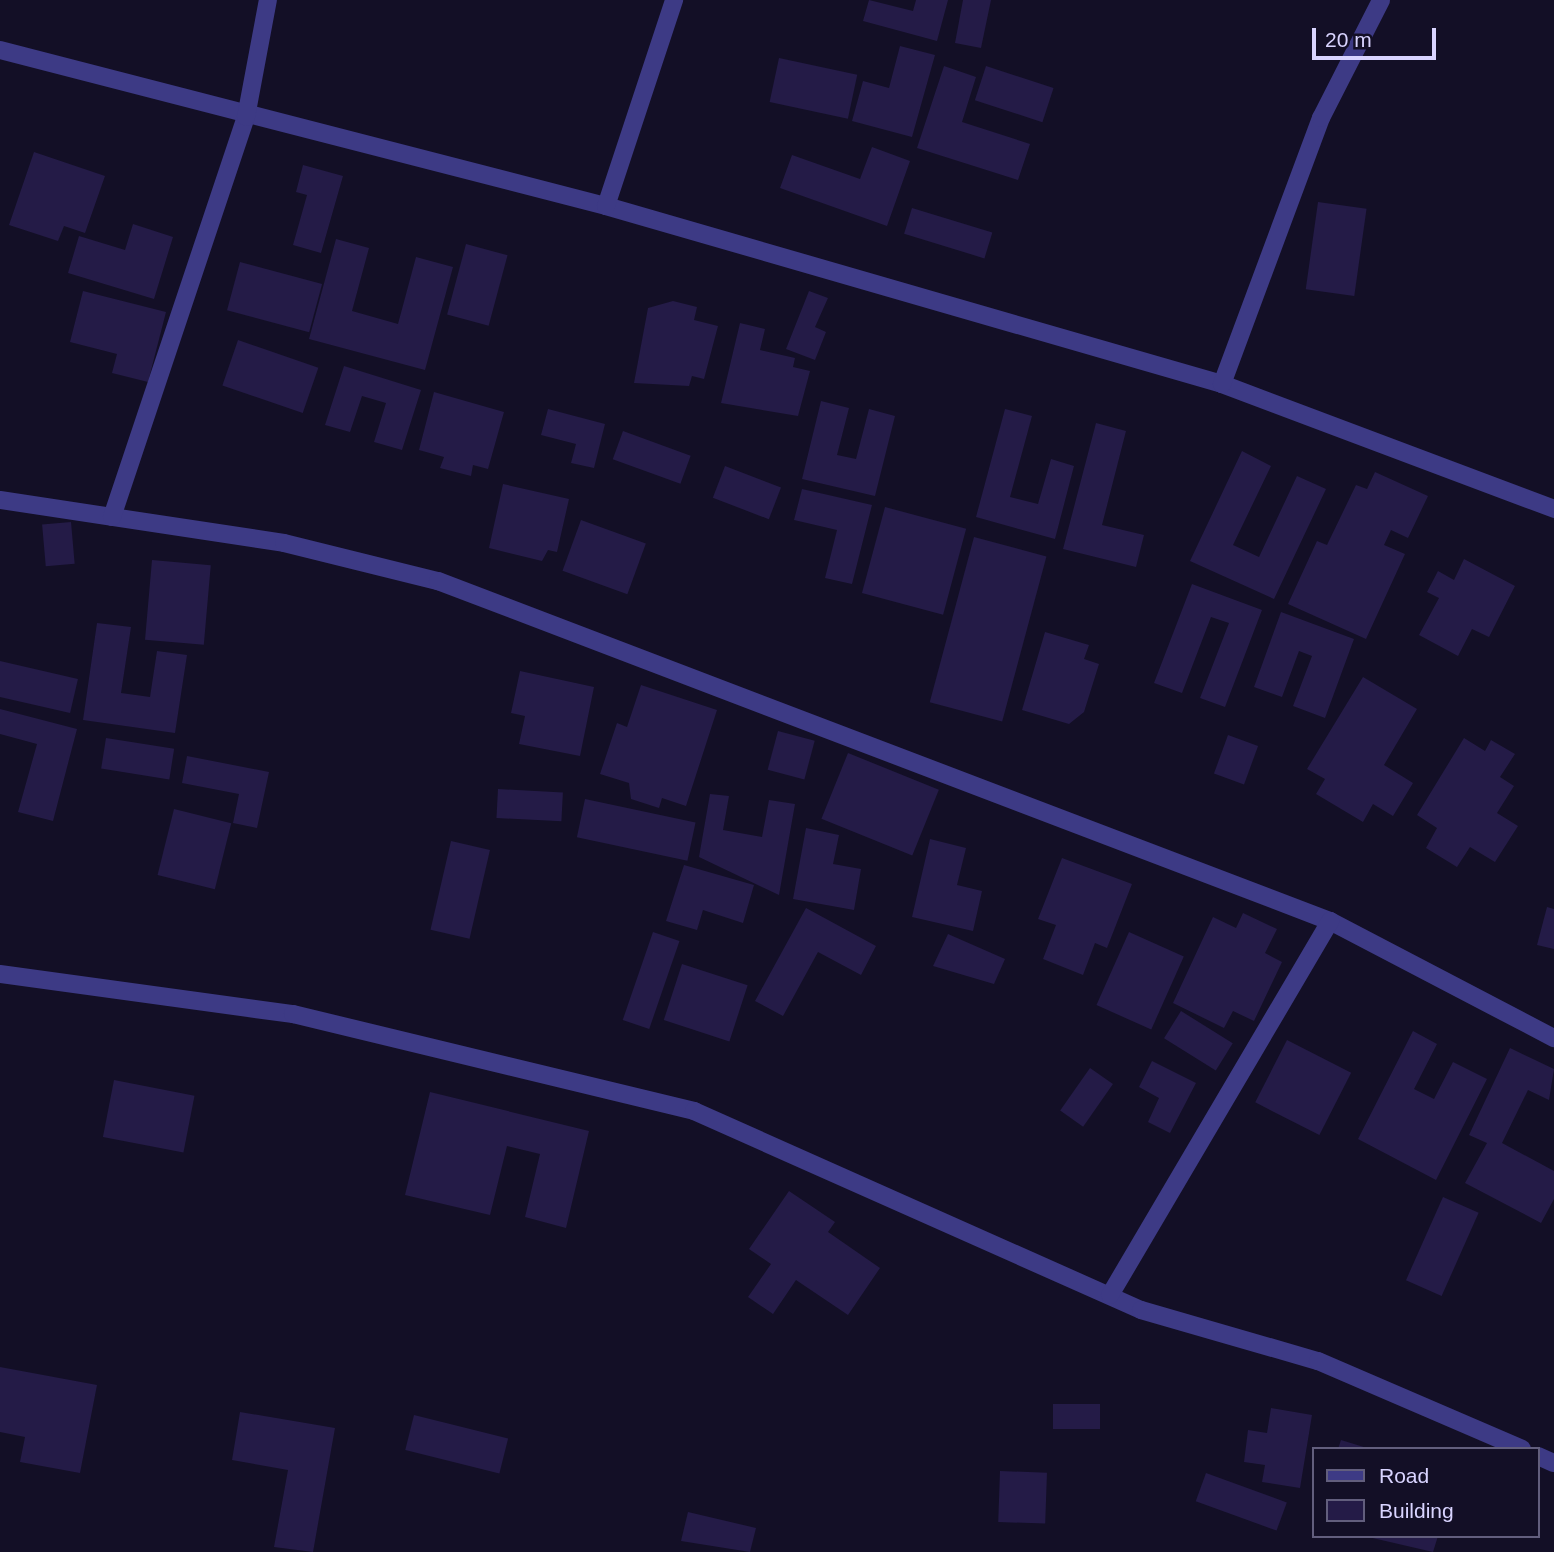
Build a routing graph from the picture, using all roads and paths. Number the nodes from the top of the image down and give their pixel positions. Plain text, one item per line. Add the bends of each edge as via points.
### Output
1 (268, 0) edge
2 (674, 0) edge
3 (1381, 0) edge
4 (0, 50) edge
5 (246, 117) junction
6 (606, 206) junction
7 (1222, 384) junction
8 (0, 500) edge
9 (1554, 509) edge
10 (112, 517) junction
11 (1330, 921) junction
12 (0, 974) edge
13 (1554, 1038) edge
14 (1110, 1295) junction
15 (1517, 1447) edge

1 - 5 street
2 - 6 street
3 - 7 street via 1321,118
4 - 5 street
5 - 6 street
5 - 10 street
6 - 7 street
7 - 9 street
8 - 10 street
10 - 11 street via 284,543 438,581
11 - 13 street
11 - 14 street
12 - 14 street via 293,1014 694,1111
14 - 15 street via 1210,1334 1318,1361

